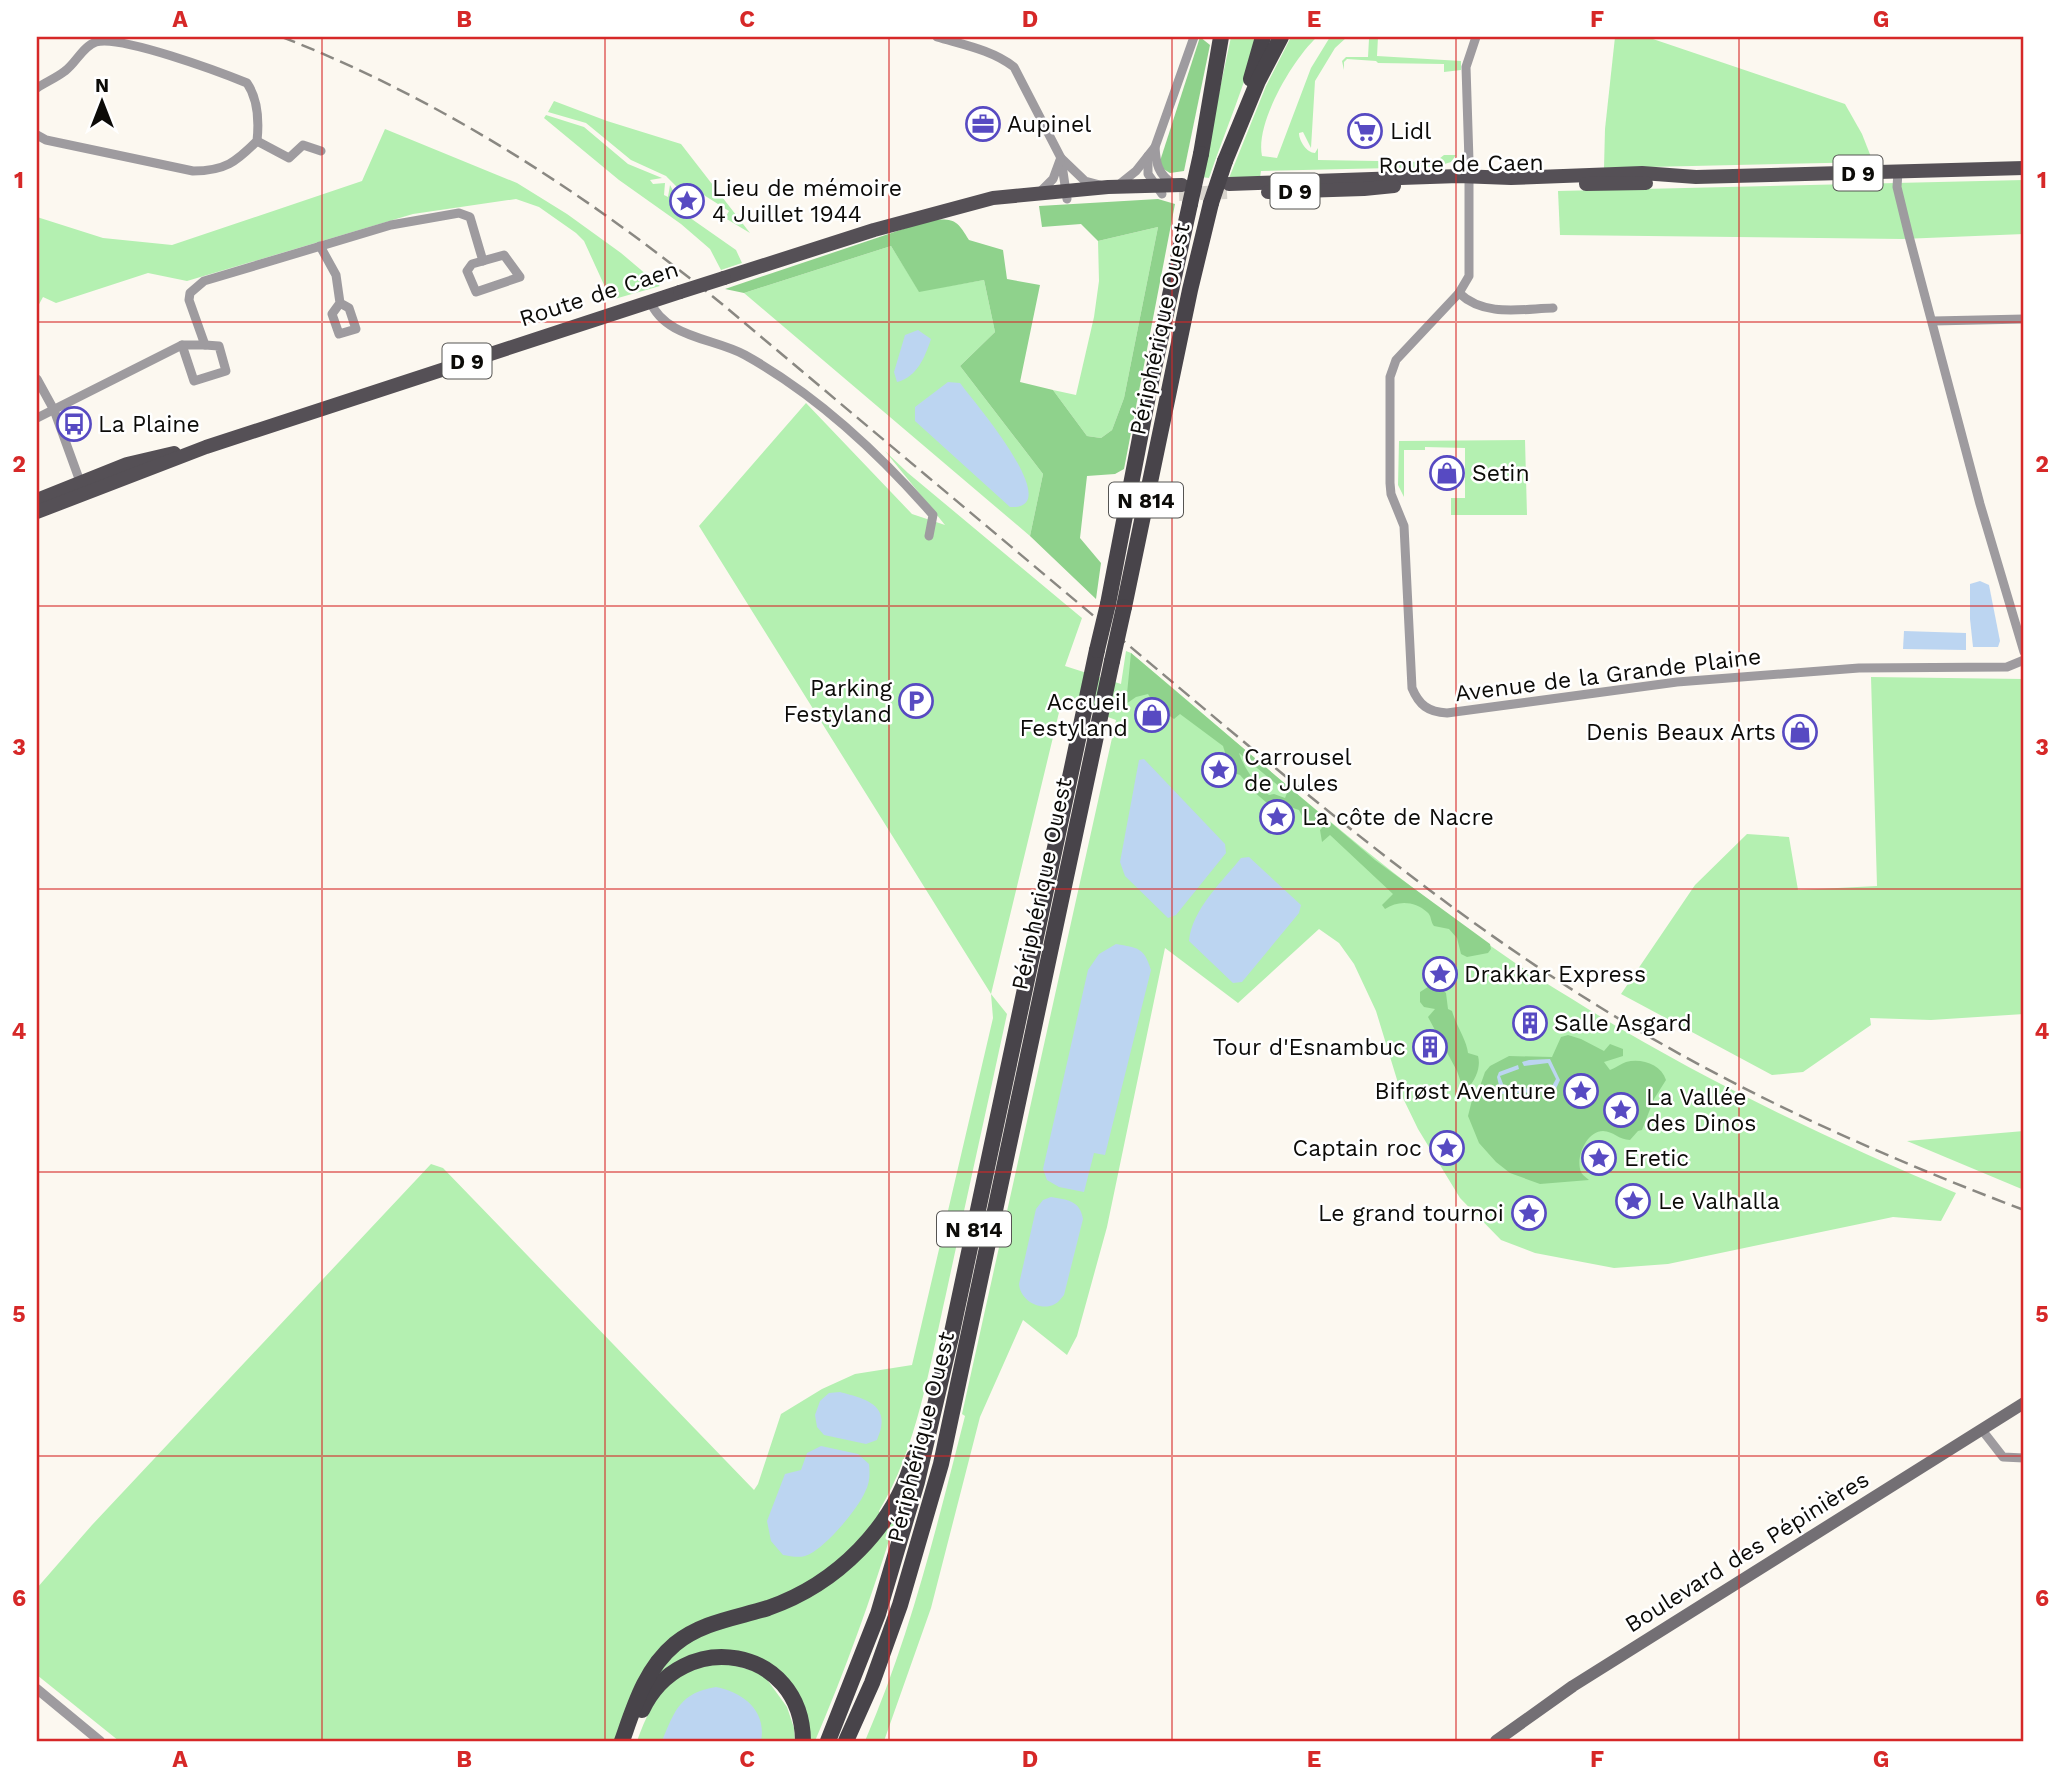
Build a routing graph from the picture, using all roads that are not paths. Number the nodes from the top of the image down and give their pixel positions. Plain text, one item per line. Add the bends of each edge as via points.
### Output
1 (937, 37) edge
2 (1194, 37) edge
3 (1263, 37) edge
4 (1281, 37) edge
5 (1476, 37) edge
6 (1220, 39) edge
7 (37, 88) edge
8 (37, 135) edge
9 (257, 141) junction
10 (321, 151) dead end
11 (1152, 151) junction
12 (1061, 158) junction
13 (1225, 161) junction
14 (2024, 169) edge
15 (1898, 172) junction
16 (1469, 181) junction
17 (1112, 187) junction
18 (1159, 190) junction
19 (1182, 192) junction
20 (1040, 193) junction
21 (1067, 195) junction
22 (961, 207) junction
23 (320, 246) junction
24 (483, 261) junction
25 (1459, 293) junction
26 (650, 301) junction
27 (340, 303) dead end
28 (1553, 309) dead end
29 (2024, 319) edge
30 (1933, 321) junction
31 (182, 345) junction
32 (205, 345) junction
33 (37, 379) edge
34 (54, 411) junction
35 (37, 418) edge
36 (82, 488) junction
37 (37, 500) edge
38 (37, 512) edge
39 (929, 536) dead end
40 (1116, 605) junction
41 (2024, 652) edge
42 (2024, 660) edge
43 (951, 1337) junction
44 (2024, 1403) edge
45 (1982, 1430) junction
46 (2024, 1458) edge
47 (37, 1689) edge
48 (100, 1741) edge
49 (622, 1741) edge
50 (630, 1741) edge
51 (803, 1741) edge
52 (828, 1741) edge
53 (846, 1741) edge
54 (1496, 1741) edge

1 - 12 street via 987,51 1014,67
2 - 11 street
3 - 13 highway
4 - 13 highway, Périphérique Ouest / N 814
5 - 16 street, Avenue de la Grande Plaine via 1466,67
6 - 19 highway, Périphérique Ouest / N 814, bridge via 1201,154
7 - 9 street via 66,71 95,42 161,53 247,83 253,92
8 - 9 street via 193,171 228,166
9 - 10 street via 289,158 303,145
11 - 17 street via 1136,171
11 - 18 street via 1147,169
11 - 19 street via 1158,171
12 - 17 street, Route de Caen via 1085,181
12 - 20 street via 1053,179
12 - 21 street
13 - 40 highway, Périphérique Ouest / N 814, bridge
14 - 15 main road, Route de Caen / D 9
15 - 16 main road, Route de Caen / D 9 via 1696,177 1644,183 1486,186
15 - 30 street via 1899,198
16 - 16 main road, Route de Caen / D 9 via 1459,176 1288,181 1228,188
16 - 25 street, Avenue de la Grande Plaine via 1470,268
17 - 18 main road, Route de Caen
17 - 21 main road, Route de Caen / D 9
18 - 19 main road, Route de Caen / D 9
18 - 21 main road, Route de Caen / D 9
19 - 40 highway, Périphérique Ouest / N 814
20 - 21 main road, Route de Caen / D 9
20 - 22 main road, Route de Caen / D 9
21 - 22 main road, Route de Caen / D 9
22 - 26 main road, Route de Caen / D 9, bridge
23 - 24 street via 391,225 459,213 470,217
23 - 27 street via 336,275
23 - 32 street via 195,287 189,300
24 - 24 street via 504,256 520,277 476,292 467,271
25 - 28 street via 1485,308
25 - 42 street, Avenue de la Grande Plaine via 1396,360 1390,377 1391,494 1404,526 1412,688 1425,708 1447,713 1677,682 1859,668 2007,667
26 - 36 main road, Route de Caen / D 9
26 - 39 street via 665,323 765,367 877,453 933,515
29 - 30 street
30 - 41 street
31 - 32 street
31 - 32 street via 194,381 226,372 219,345
31 - 34 street
33 - 34 street
34 - 35 street
34 - 36 street
36 - 37 main road, D 9
36 - 38 main road, D 9
40 - 43 highway, Périphérique Ouest / N 814, bridge via 1097,650
40 - 53 highway, Périphérique Ouest / N 814, bridge via 1112,661 941,1464 900,1605
43 - 49 highway via 908,1474 891,1510 868,1542 831,1575 795,1597 715,1622 674,1644 640,1691
43 - 52 highway, Périphérique Ouest / N 814 via 899,1550
44 - 45 main road, Boulevard des Pépinières
45 - 46 street via 2003,1457
45 - 54 main road, Boulevard des Pépinières via 1573,1686
47 - 48 street
50 - 51 highway via 645,1705 665,1677 686,1663 725,1656 751,1661 776,1677 796,1703

